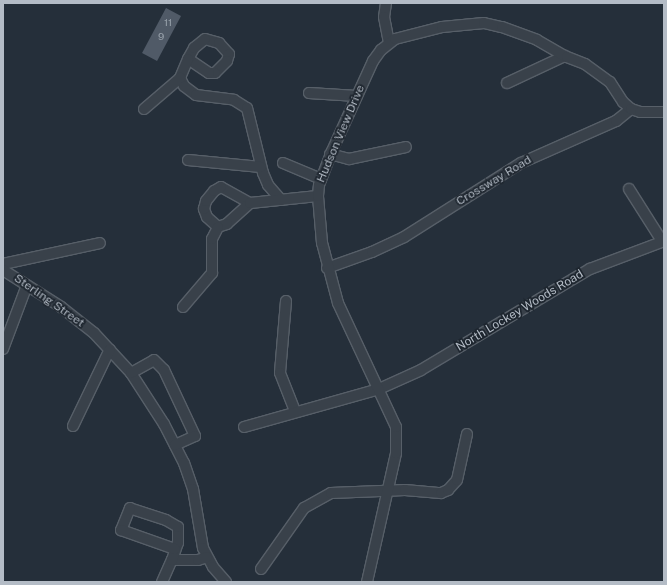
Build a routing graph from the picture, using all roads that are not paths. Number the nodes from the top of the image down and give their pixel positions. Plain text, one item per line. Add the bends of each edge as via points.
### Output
1 (386, 3) edge
2 (389, 43) junction
3 (565, 56) junction
4 (188, 58) dead end
5 (180, 78) junction
6 (507, 83) dead end
7 (309, 93) dead end
8 (357, 96) junction
9 (144, 109) dead end
10 (631, 109) junction
11 (664, 112) edge
12 (406, 147) dead end
13 (330, 154) junction
14 (188, 160) dead end
15 (282, 162) dead end
16 (261, 167) junction
17 (321, 179) junction
18 (629, 190) dead end
19 (318, 196) junction
20 (281, 200) junction
21 (250, 202) junction
22 (218, 227) junction
23 (663, 241) edge
24 (100, 243) dead end
25 (3, 264) edge
26 (327, 268) junction
27 (3, 270) edge
28 (27, 285) junction
29 (286, 300) dead end
30 (183, 307) dead end
31 (110, 349) junction
32 (3, 350) edge
33 (131, 373) junction
34 (379, 389) junction
35 (295, 411) junction
36 (73, 426) dead end
37 (244, 427) dead end
38 (467, 434) dead end
39 (175, 445) junction
40 (388, 491) junction
41 (175, 549) junction
42 (172, 560) junction
43 (209, 561) junction
44 (261, 569) dead end
45 (162, 582) edge
46 (226, 582) edge
47 (367, 582) edge

1 - 2 street via 384,17
2 - 3 street, Hudson View Drive via 411,34 442,27 484,23 538,40
2 - 8 street, Hudson View Drive via 373,61
3 - 6 street
3 - 10 street, Hudson View Drive via 585,64 610,82 623,102
4 - 5 street
5 - 9 street
5 - 16 street via 184,86 196,95 234,100 247,108
7 - 8 street
8 - 13 street, Hudson View Drive
10 - 11 street via 640,112
10 - 26 street, Crossway Road via 616,121 521,163 404,237
12 - 13 street via 349,159
13 - 17 street, Hudson View Drive
14 - 16 street
15 - 17 street
16 - 20 street via 268,185
17 - 19 street, Hudson View Drive
18 - 23 street
19 - 20 street
19 - 26 street, Hudson View Drive
20 - 21 street
21 - 22 street via 227,224
21 - 22 street via 230,189 221,187 214,191 204,209 207,217
22 - 30 street via 212,239 212,273
23 - 34 street, North Lockey Woods Road via 590,269 422,370
24 - 25 street
26 - 34 street, Hudson View Drive via 338,303
27 - 28 street, Sterling Street
28 - 31 street, Sterling Street via 61,307
28 - 32 street
29 - 35 street via 280,373
31 - 33 street, Sterling Street
31 - 36 street
33 - 39 street, Sterling Street
33 - 39 street via 154,360 164,370 195,436
34 - 35 street, North Lockey Woods Road
34 - 40 street, Hudson View Drive via 396,432 396,453
35 - 37 street, North Lockey Woods Road
38 - 40 street via 457,480 448,490 441,493
39 - 43 street, Sterling Street via 193,489
40 - 44 street via 332,493 304,508
40 - 47 street, Hudson View Drive
41 - 41 street via 179,532 175,524 130,508 121,530
41 - 42 street
42 - 43 street
42 - 45 street
43 - 46 street

